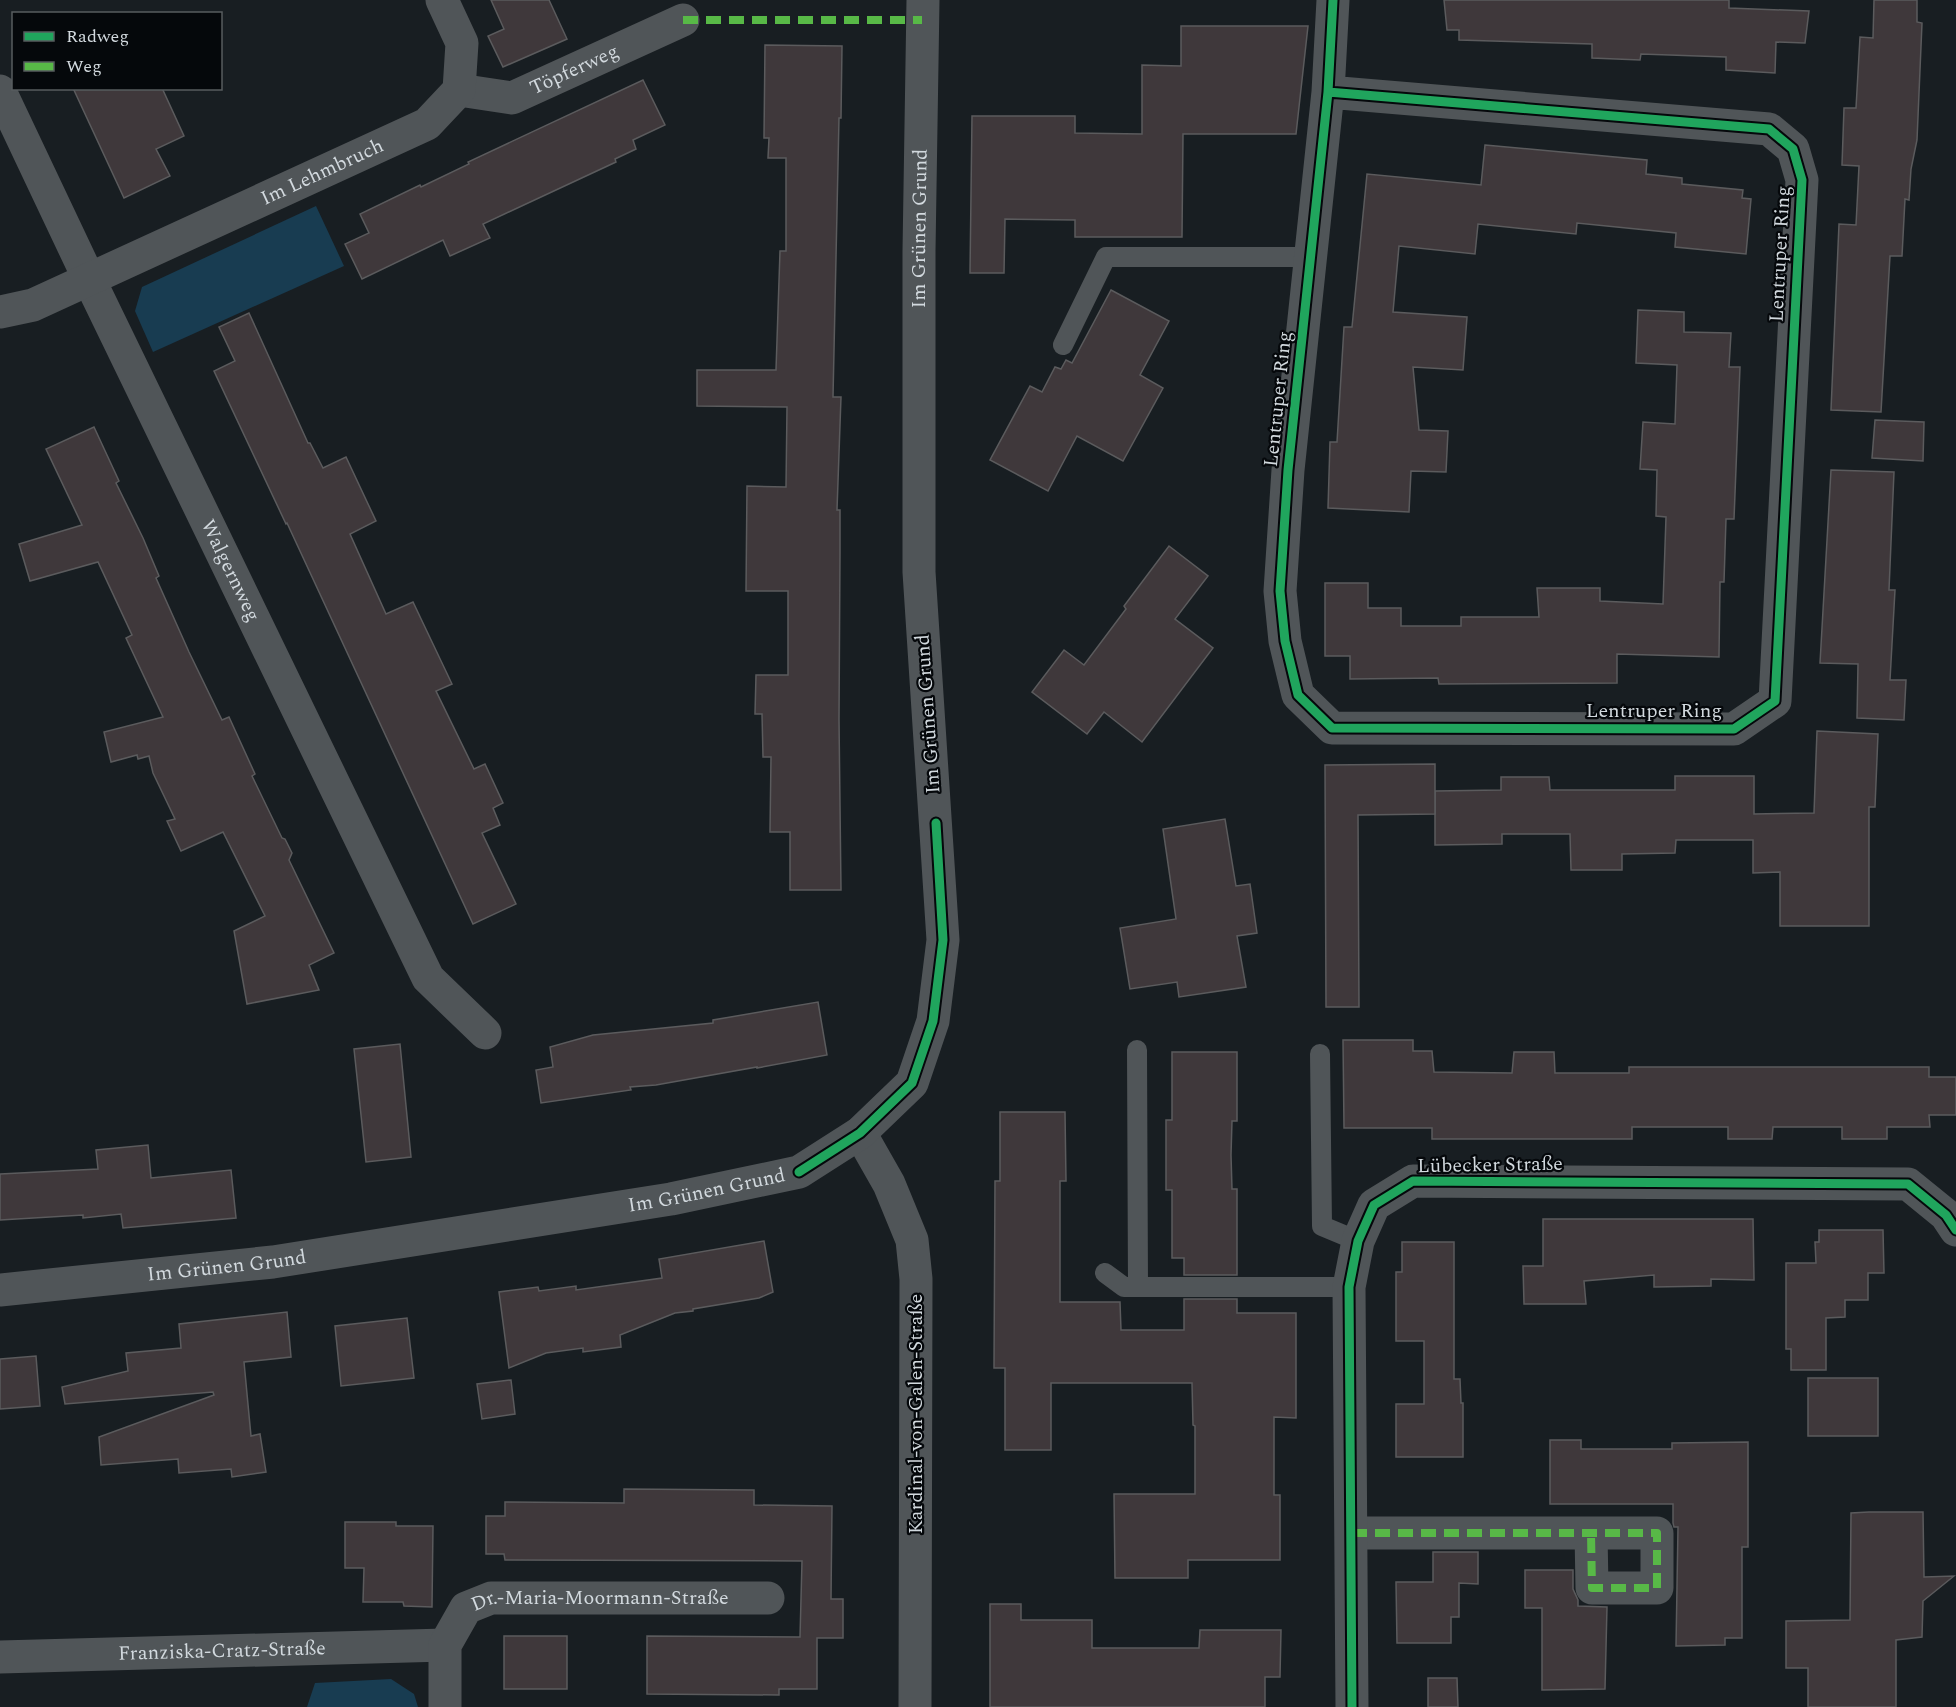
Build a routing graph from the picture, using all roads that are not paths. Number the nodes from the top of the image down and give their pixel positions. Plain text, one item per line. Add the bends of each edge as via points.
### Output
1 (442, 0) edge
2 (923, 0) edge
3 (1333, 0) edge
4 (683, 20) dead end
5 (459, 90) junction
6 (0, 91) edge
7 (1328, 92) junction
8 (1310, 257) junction
9 (88, 279) junction
10 (0, 312) edge
11 (1063, 345) dead end
12 (485, 1033) dead end
13 (1137, 1050) dead end
14 (1320, 1054) dead end
15 (860, 1133) junction
16 (1953, 1217) edge
17 (1358, 1241) junction
18 (1105, 1273) dead end
19 (1138, 1287) junction
20 (1349, 1287) junction
21 (0, 1290) edge
22 (1352, 1533) junction
23 (1591, 1533) dead end
24 (768, 1598) dead end
25 (445, 1645) junction
26 (0, 1657) edge
27 (445, 1707) edge
28 (915, 1707) edge
29 (1352, 1707) edge

1 - 5 street via 462,43
2 - 15 street, Im Grünen Grund via 919,572 943,940 933,1021 912,1083
3 - 7 street, Lentruper Ring
4 - 5 street, Töpferweg via 512,98
5 - 9 street, Im Lehmbruch via 427,124
6 - 9 street, Walgernweg
7 - 8 street, Lentruper Ring
7 - 8 street, Lentruper Ring via 1769,129 1793,149 1802,180 1775,701 1734,729 1332,728 1298,696 1285,641 1280,591
8 - 11 lane via 1106,257
9 - 10 street, Im Lehmbruch via 33,305
9 - 12 street, Walgernweg via 428,978
13 - 19 lane
14 - 17 lane via 1322,1226
15 - 21 street, Im Grünen Grund via 799,1172 671,1199 273,1262
15 - 28 street, Kardinal-von-Galen-Straße via 889,1184 912,1240 916,1279
16 - 17 street, Lübecker Straße via 1908,1184 1413,1181 1374,1205
17 - 20 street, Lübecker Straße
18 - 19 lane via 1124,1287
19 - 20 lane
20 - 22 street, Lübecker Straße
22 - 23 street
22 - 29 street, Lübecker Straße
24 - 25 street, Dr.-Maria-Moormann-Straße via 491,1598 466,1608
25 - 26 street, Franziska-Cratz-Straße
25 - 27 street, Dr.-Maria-Moormann-Straße

